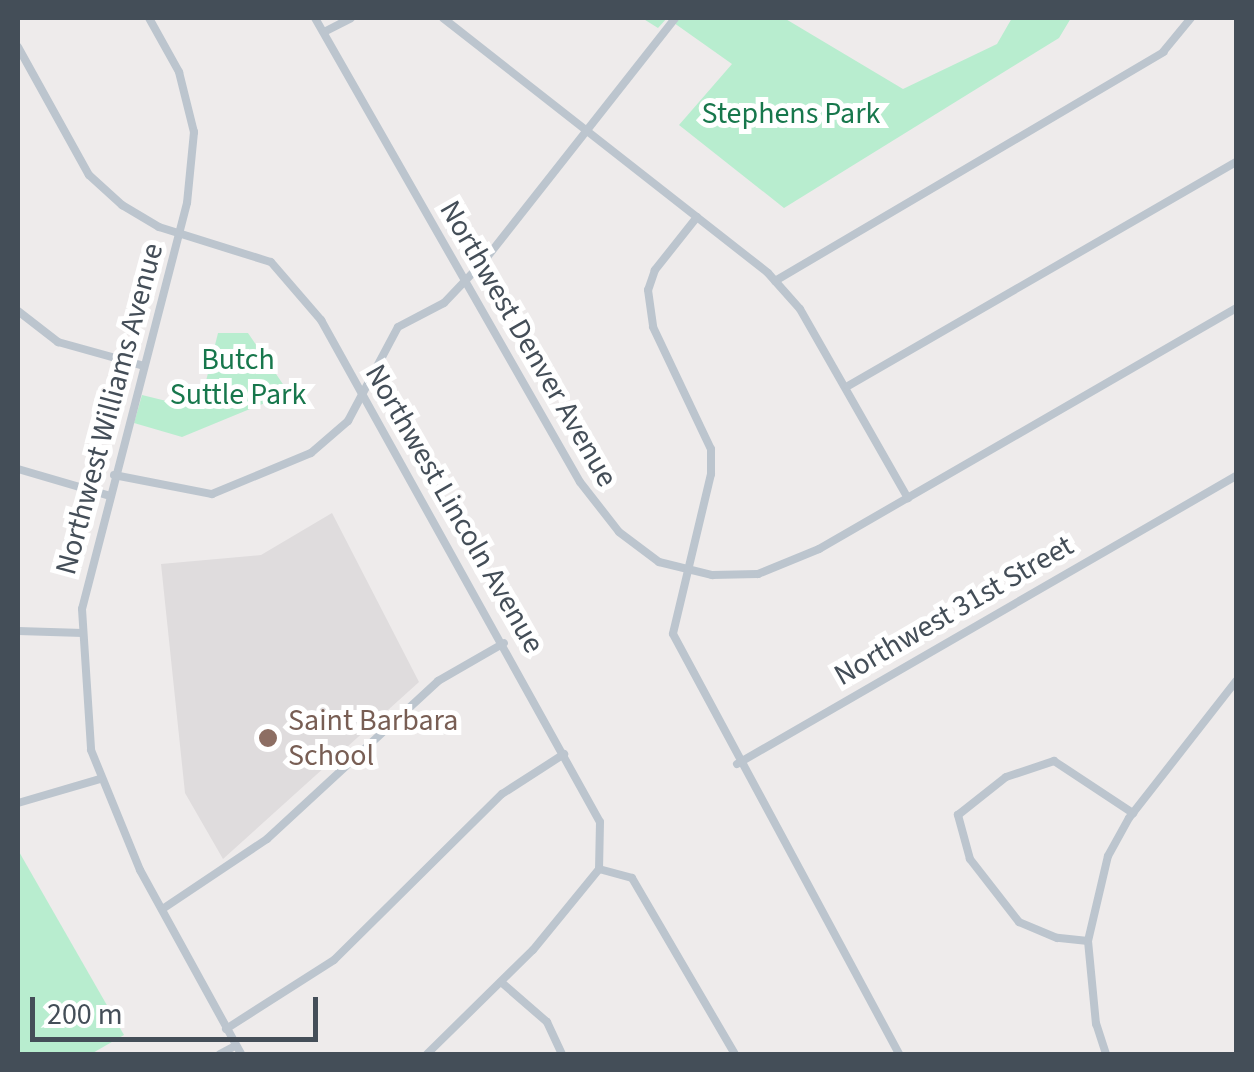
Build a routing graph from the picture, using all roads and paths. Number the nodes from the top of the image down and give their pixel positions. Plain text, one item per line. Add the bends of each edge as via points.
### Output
1 (149, 18) edge
2 (316, 18) edge
3 (351, 18) edge
4 (443, 18) edge
5 (675, 18) edge
6 (1192, 18) edge
7 (324, 32) junction
8 (18, 47) edge
9 (588, 132) junction
10 (1236, 162) edge
11 (698, 217) junction
12 (179, 233) junction
13 (465, 281) junction
14 (776, 281) junction
15 (1236, 308) edge
16 (18, 310) edge
17 (144, 366) junction
18 (848, 386) junction
19 (363, 394) junction
20 (18, 469) edge
21 (114, 475) junction
22 (1236, 476) edge
23 (107, 494) junction
24 (908, 498) junction
25 (686, 571) junction
26 (18, 631) edge
27 (83, 632) junction
28 (504, 643) junction
29 (1236, 680) edge
30 (564, 754) junction
31 (737, 764) junction
32 (100, 779) junction
33 (18, 803) edge
34 (1133, 813) junction
35 (599, 869) junction
36 (164, 908) junction
37 (1088, 941) junction
38 (501, 982) junction
39 (226, 1029) junction
40 (235, 1046) junction
41 (220, 1054) edge
42 (241, 1054) edge
43 (428, 1054) edge
44 (562, 1054) edge
45 (735, 1054) edge
46 (899, 1054) edge
47 (1106, 1054) edge

1 - 12 street via 179,72 194,132
2 - 7 street, Northwest Denver Avenue
3 - 7 street
4 - 9 street
5 - 9 street
6 - 14 street via 1164,52
7 - 13 street, Northwest Denver Avenue
8 - 12 street, Northwest Williams Avenue via 89,175 122,205
9 - 11 street
9 - 13 street
10 - 18 street
11 - 14 street
11 - 25 street via 655,270 647,308 711,449
12 - 17 street, Northwest Williams Avenue
12 - 19 street, Northwest Lincoln Avenue via 271,262 321,320
13 - 19 street via 444,303 398,327
13 - 25 street, Northwest Denver Avenue via 598,509 659,562
14 - 18 street
15 - 24 street
16 - 17 street via 58,342
17 - 21 street, Northwest Williams Avenue
18 - 24 street
19 - 21 street via 348,421 311,452 235,490 176,490
19 - 28 street, Northwest Lincoln Avenue
20 - 23 street
21 - 23 street, Northwest Williams Avenue
22 - 31 street, Northwest 31st Street
23 - 27 street, Northwest Williams Avenue
24 - 25 street via 818,550 758,574
25 - 31 street via 672,634
26 - 27 street
27 - 32 street, Northwest Williams Avenue via 91,750
28 - 30 street, Northwest Lincoln Avenue
28 - 36 street via 438,681 267,839
29 - 34 street
30 - 35 street, Northwest Lincoln Avenue via 600,822
30 - 39 street via 502,794 334,960
31 - 46 street
32 - 33 street
32 - 36 street, Northwest Williams Avenue
34 - 37 street via 1108,856
34 - 37 street via 1054,761 1006,777 958,815 970,859 1019,922
35 - 38 street
35 - 45 street via 632,878
36 - 39 street, Northwest Williams Avenue
37 - 47 street via 1096,1024
38 - 43 street
38 - 44 street via 546,1022
39 - 40 street, Northwest Williams Avenue
40 - 41 street
40 - 42 street, Northwest Williams Avenue

